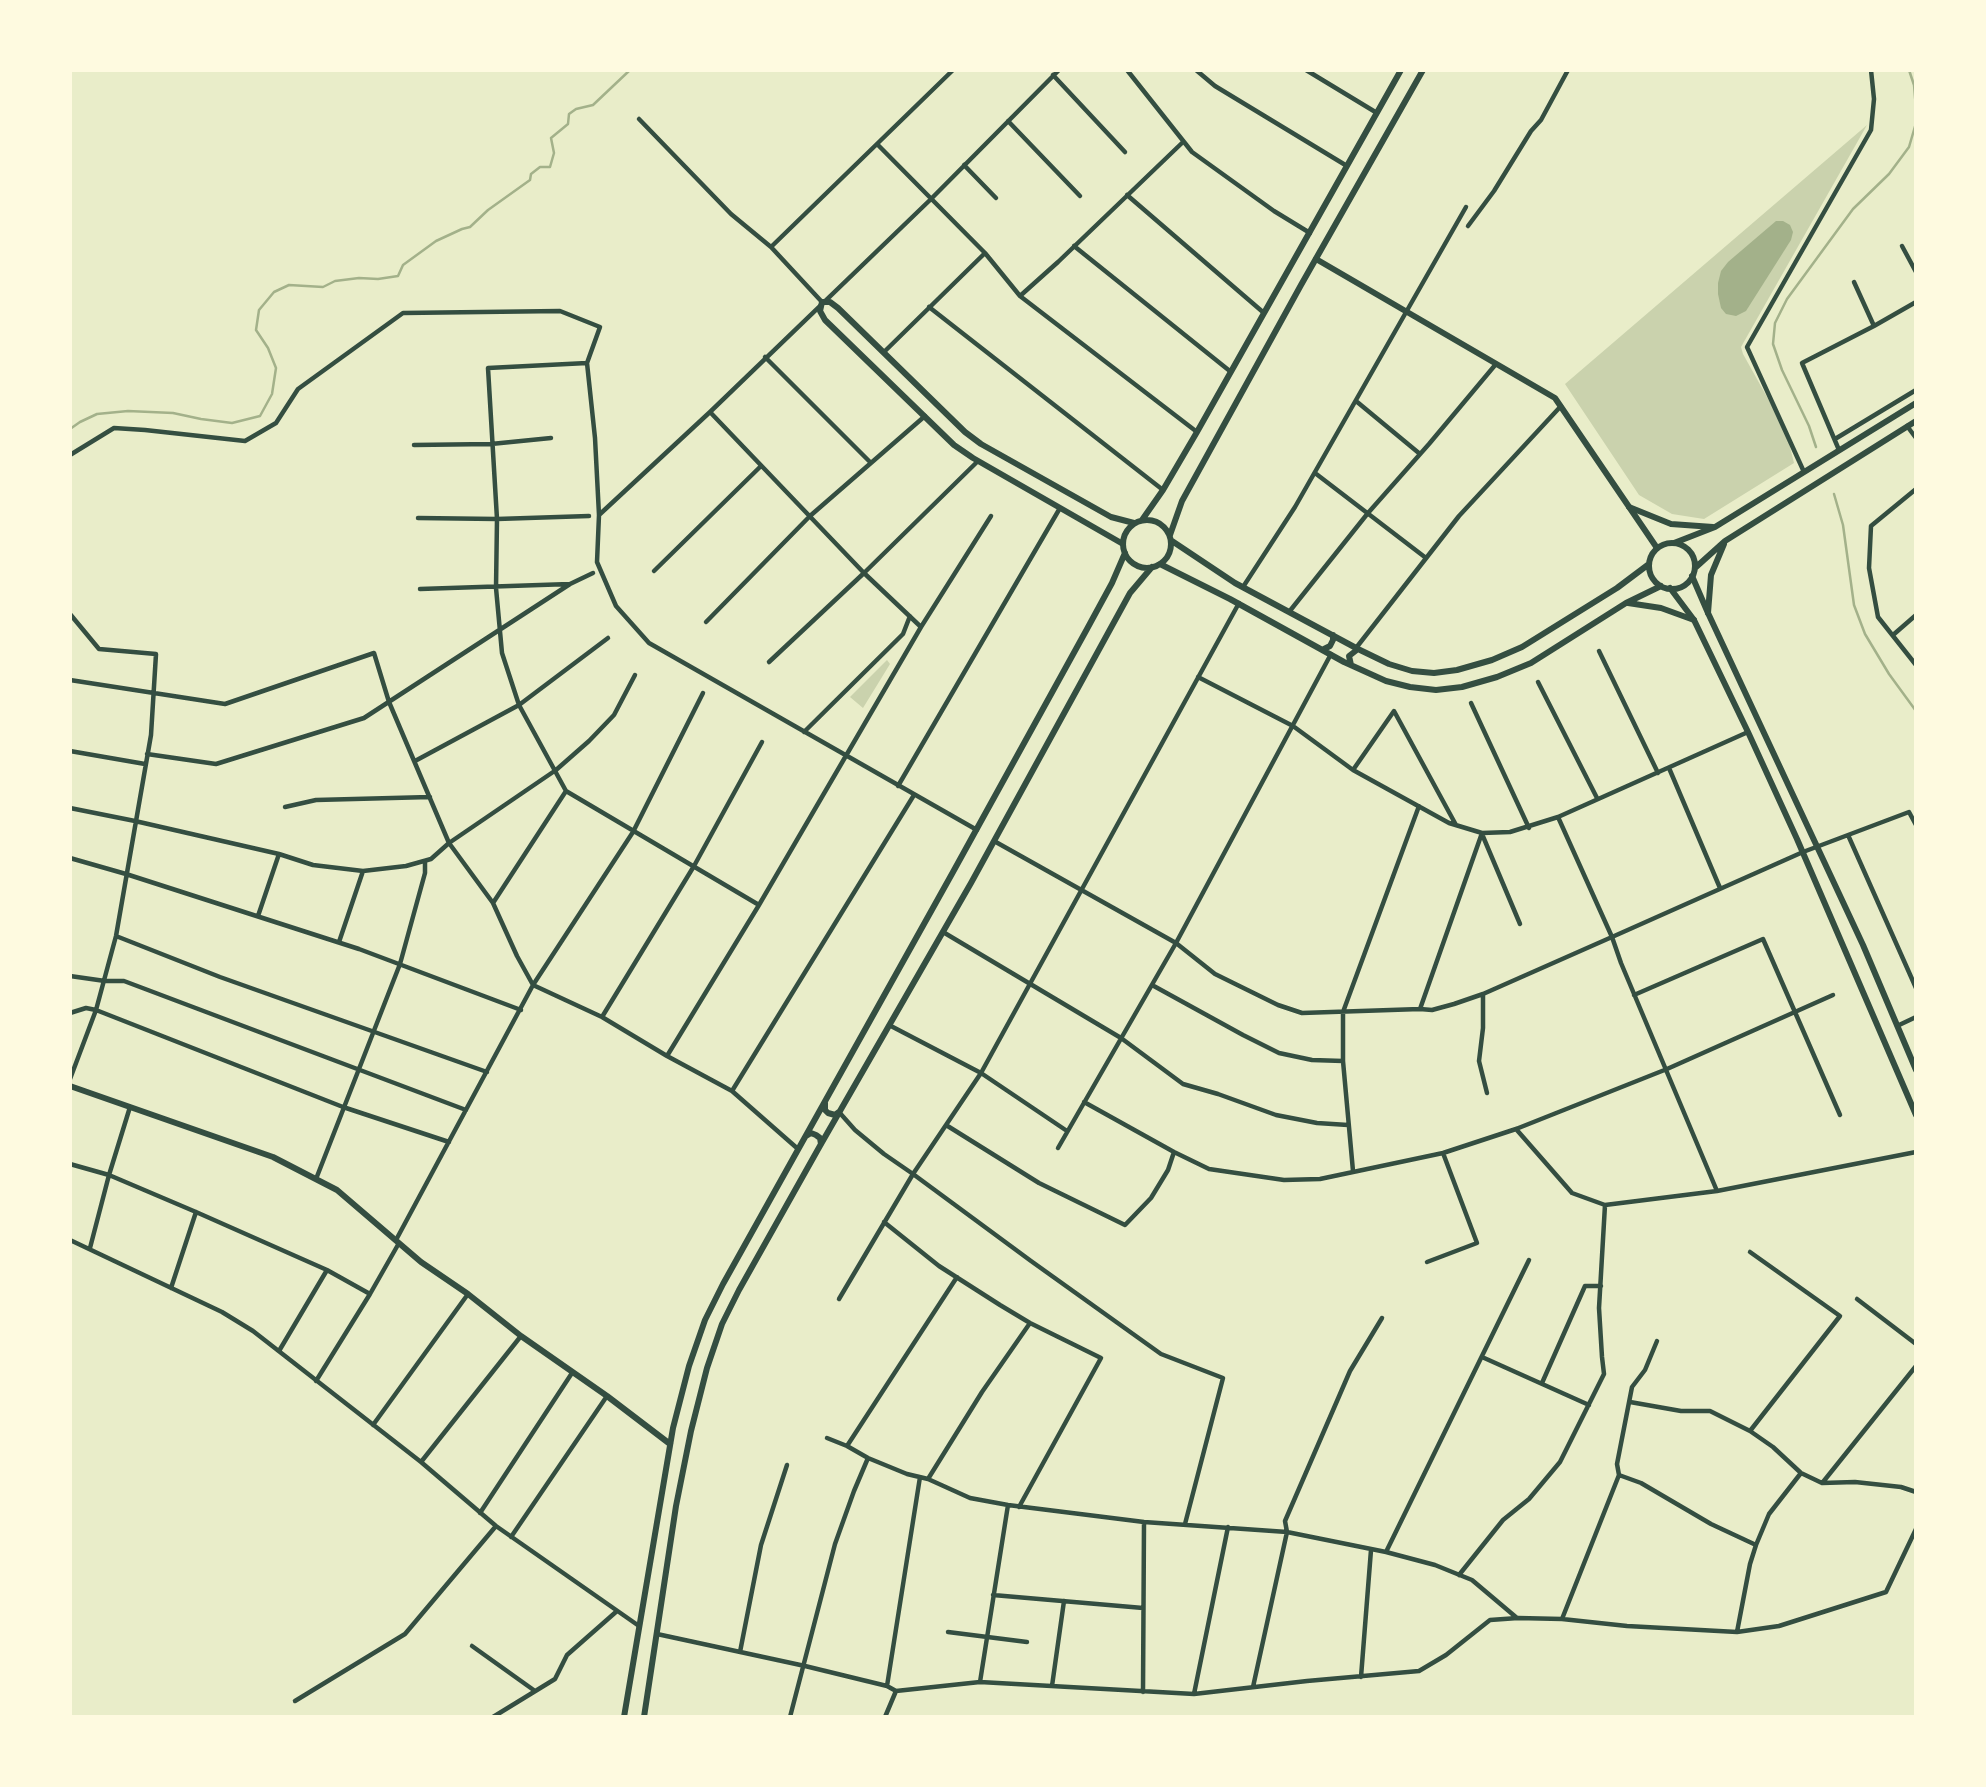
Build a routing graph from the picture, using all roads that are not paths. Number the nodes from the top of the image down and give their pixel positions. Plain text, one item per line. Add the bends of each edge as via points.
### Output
1 (953, 70) edge
2 (1059, 70) edge
3 (1127, 70) edge
4 (1196, 70) edge
5 (1306, 70) edge
6 (1401, 70) edge
7 (1423, 70) edge
8 (1567, 70) edge
9 (1871, 70) edge
10 (1053, 75) junction
11 (1377, 113) junction
12 (639, 119) dead end
13 (1008, 121) junction
14 (1183, 142) junction
15 (877, 144) junction
16 (1125, 152) dead end
17 (964, 165) junction
18 (1347, 167) junction
19 (1127, 195) junction
20 (1080, 197) dead end
21 (996, 198) dead end
22 (930, 200) junction
23 (1466, 207) dead end
24 (1468, 226) dead end
25 (1310, 233) junction
26 (1074, 246) junction
27 (1902, 246) dead end
28 (771, 247) junction
29 (985, 253) junction
30 (1316, 259) junction
31 (1916, 271) edge
32 (1854, 282) dead end
33 (1020, 296) junction
34 (822, 302) junction
35 (1916, 302) edge
36 (929, 307) junction
37 (1406, 310) junction
38 (1265, 314) junction
39 (1874, 326) junction
40 (884, 352) junction
41 (765, 357) junction
42 (587, 363) junction
43 (1496, 364) junction
44 (1231, 372) junction
45 (1916, 390) edge
46 (1356, 401) junction
47 (1916, 403) edge
48 (1562, 406) junction
49 (710, 412) junction
50 (925, 416) junction
51 (1916, 421) edge
52 (1907, 426) junction
53 (1197, 432) junction
54 (551, 438) dead end
55 (1916, 438) edge
56 (1835, 439) junction
57 (491, 444) junction
58 (414, 445) dead end
59 (1839, 450) junction
60 (1420, 454) junction
61 (70, 455) edge
62 (978, 461) junction
63 (872, 463) junction
64 (761, 466) junction
65 (1315, 473) junction
66 (1804, 473) junction
67 (1916, 489) edge
68 (1163, 490) junction
69 (1629, 507) junction
70 (1060, 508) junction
71 (1368, 513) junction
72 (599, 515) junction
73 (589, 516) dead end
74 (810, 516) junction
75 (991, 516) dead end
76 (418, 519) dead end
77 (497, 519) junction
78 (1142, 520) junction
79 (1134, 523) junction
80 (1715, 527) junction
81 (1171, 538) junction
82 (1725, 541) junction
83 (1674, 543) junction
84 (1123, 544) junction
85 (1657, 548) junction
86 (1125, 553) junction
87 (1426, 558) junction
88 (1160, 564) junction
89 (1649, 564) junction
90 (1152, 567) junction
91 (1695, 568) junction
92 (654, 571) dead end
93 (593, 573) dead end
94 (864, 573) junction
95 (1692, 576) junction
96 (570, 584) junction
97 (1661, 586) junction
98 (1243, 587) junction
99 (496, 588) junction
100 (420, 589) dead end
101 (1670, 589) junction
102 (1239, 603) junction
103 (1626, 603) junction
104 (1289, 612) junction
105 (1708, 613) junction
106 (70, 614) edge
107 (1916, 615) edge
108 (910, 616) junction
109 (1694, 620) junction
110 (706, 622) dead end
111 (921, 627) junction
112 (500, 629) junction
113 (1333, 635) junction
114 (1892, 635) junction
115 (608, 638) dead end
116 (1357, 648) junction
117 (1322, 650) junction
118 (1599, 651) dead end
119 (1331, 654) junction
120 (769, 662) dead end
121 (1350, 665) junction
122 (1916, 665) edge
123 (635, 675) dead end
124 (1198, 677) junction
125 (70, 680) edge
126 (1538, 682) dead end
127 (154, 693) junction
128 (704, 693) dead end
129 (389, 702) junction
130 (1471, 703) dead end
131 (519, 705) junction
132 (1293, 726) junction
133 (804, 732) junction
134 (1748, 732) junction
135 (762, 742) dead end
136 (70, 751) edge
137 (147, 754) junction
138 (846, 756) junction
139 (415, 761) junction
140 (145, 764) junction
141 (1669, 768) junction
142 (1353, 769) junction
143 (556, 770) junction
144 (1658, 773) junction
145 (898, 786) junction
146 (566, 791) junction
147 (914, 795) junction
148 (430, 797) junction
149 (1597, 798) junction
150 (1419, 806) junction
151 (285, 807) dead end
152 (70, 808) edge
153 (1558, 817) junction
154 (135, 821) junction
155 (1916, 825) edge
156 (1457, 826) junction
157 (1530, 828) junction
158 (976, 830) junction
159 (633, 832) junction
160 (1482, 833) junction
161 (1848, 835) junction
162 (994, 841) junction
163 (449, 843) junction
164 (1818, 846) junction
165 (1803, 852) junction
166 (279, 854) junction
167 (70, 858) edge
168 (425, 861) junction
169 (694, 866) junction
170 (363, 871) junction
171 (126, 874) junction
172 (1720, 888) junction
173 (1082, 890) junction
174 (493, 903) junction
175 (759, 905) junction
176 (258, 916) junction
177 (1520, 924) dead end
178 (942, 931) junction
179 (116, 936) junction
180 (1612, 937) junction
181 (339, 942) junction
182 (1176, 943) junction
183 (400, 964) junction
184 (70, 976) edge
185 (105, 981) junction
186 (533, 985) junction
187 (1029, 985) junction
188 (1152, 985) junction
189 (1916, 988) edge
190 (1483, 994) junction
191 (1634, 995) junction
192 (1833, 995) dead end
193 (1420, 1009) junction
194 (96, 1010) junction
195 (521, 1010) junction
196 (1796, 1012) junction
197 (70, 1013) edge
198 (1343, 1013) junction
199 (602, 1017) junction
200 (1916, 1017) edge
201 (889, 1025) junction
202 (1897, 1026) junction
203 (373, 1031) junction
204 (1121, 1038) junction
205 (667, 1056) junction
206 (1343, 1061) junction
207 (358, 1069) junction
208 (1667, 1069) junction
209 (1916, 1070) edge
210 (487, 1072) junction
211 (981, 1073) junction
212 (70, 1079) edge
213 (70, 1086) edge
214 (732, 1091) junction
215 (1488, 1093) dead end
216 (825, 1101) junction
217 (1084, 1102) junction
218 (130, 1107) junction
219 (344, 1107) junction
220 (466, 1110) junction
221 (839, 1112) junction
222 (1840, 1115) dead end
223 (1916, 1115) edge
224 (946, 1125) junction
225 (1348, 1125) junction
226 (1516, 1129) junction
227 (1067, 1131) junction
228 (806, 1136) junction
229 (449, 1142) junction
230 (821, 1144) junction
231 (1058, 1148) dead end
232 (798, 1149) junction
233 (1174, 1152) junction
234 (1916, 1152) edge
235 (1443, 1153) junction
236 (70, 1164) edge
237 (1353, 1171) junction
238 (914, 1174) junction
239 (109, 1175) junction
240 (316, 1179) junction
241 (1717, 1191) junction
242 (1605, 1205) junction
243 (196, 1212) junction
244 (884, 1222) junction
245 (70, 1240) edge
246 (397, 1241) junction
247 (90, 1248) junction
248 (1750, 1252) dead end
249 (1529, 1261) dead end
250 (1427, 1262) dead end
251 (327, 1270) junction
252 (957, 1277) junction
253 (1601, 1286) junction
254 (171, 1288) junction
255 (370, 1294) junction
256 (467, 1294) junction
257 (839, 1299) dead end
258 (1857, 1299) dead end
259 (1382, 1318) dead end
260 (1030, 1323) junction
261 (521, 1336) junction
262 (1657, 1340) dead end
263 (1916, 1345) edge
264 (279, 1351) junction
265 (1482, 1357) junction
266 (1916, 1366) edge
267 (572, 1373) junction
268 (316, 1381) junction
269 (1542, 1383) junction
270 (607, 1396) junction
271 (1630, 1402) junction
272 (1589, 1405) junction
273 (373, 1425) junction
274 (1750, 1431) junction
275 (827, 1438) dead end
276 (670, 1444) junction
277 (847, 1446) junction
278 (868, 1458) junction
279 (421, 1462) junction
280 (787, 1465) dead end
281 (1801, 1472) junction
282 (1619, 1475) junction
283 (920, 1477) junction
284 (928, 1479) junction
285 (1822, 1483) junction
286 (1916, 1492) edge
287 (1008, 1506) junction
288 (1019, 1507) junction
289 (480, 1513) junction
290 (1144, 1522) junction
291 (1185, 1524) junction
292 (496, 1526) junction
293 (1228, 1527) junction
294 (1916, 1529) edge
295 (1287, 1532) junction
296 (511, 1537) junction
297 (1756, 1545) junction
298 (1371, 1550) junction
299 (1386, 1552) junction
300 (1460, 1576) junction
301 (993, 1595) junction
302 (1064, 1601) junction
303 (1143, 1608) junction
304 (617, 1611) junction
305 (1518, 1618) junction
306 (1562, 1619) junction
307 (639, 1626) junction
308 (948, 1632) dead end
309 (1737, 1632) junction
310 (657, 1634) junction
311 (987, 1637) junction
312 (1027, 1642) dead end
313 (472, 1646) dead end
314 (740, 1652) junction
315 (805, 1666) junction
316 (1361, 1677) junction
317 (980, 1682) junction
318 (887, 1686) junction
319 (1052, 1686) junction
320 (1253, 1687) junction
321 (535, 1691) junction
322 (896, 1691) junction
323 (1143, 1692) junction
324 (1194, 1694) junction
325 (295, 1701) dead end
326 (493, 1717) edge
327 (624, 1717) edge
328 (644, 1717) edge
329 (790, 1717) edge
330 (885, 1717) edge

1 - 15 street
2 - 10 street
3 - 14 street
4 - 18 street
5 - 11 street
6 - 11 main road
7 - 30 main road
8 - 24 street via 1541,120
9 - 66 street via 1871,130 1746,347
10 - 13 street
10 - 16 street
11 - 18 main road
12 - 28 street via 731,214
13 - 17 street
13 - 20 street
14 - 19 street
14 - 25 street
15 - 22 street
15 - 28 street
17 - 21 street
17 - 22 street
18 - 25 main road
19 - 26 street
19 - 38 street
22 - 29 street
22 - 34 street
23 - 37 street
25 - 38 main road
26 - 33 street
26 - 44 street
27 - 31 street
28 - 34 street
29 - 33 street
29 - 36 street
30 - 37 main road
30 - 81 main road via 1182,501
32 - 39 street
33 - 53 street
34 - 40 main road via 838,308
34 - 41 street
34 - 50 main road via 825,320
35 - 39 street
36 - 40 street
36 - 68 street
37 - 43 main road
37 - 46 street
38 - 44 main road
39 - 56 street via 1802,363
40 - 79 main road via 981,444 1111,517
41 - 49 street
41 - 63 street
42 - 57 street via 488,368
42 - 61 street via 600,327 560,311 404,313 298,389 276,423 245,441 114,428
42 - 72 street
43 - 48 main road
43 - 60 street
44 - 53 main road
45 - 56 street
46 - 60 street
46 - 65 street
47 - 59 main road
48 - 69 main road
48 - 87 street
49 - 64 street
49 - 72 street
50 - 62 main road
50 - 63 street
51 - 52 main road
52 - 55 street
52 - 82 main road
53 - 68 main road
54 - 57 street
56 - 59 street
57 - 58 street
57 - 77 street
59 - 66 main road
60 - 71 street
62 - 70 main road
62 - 94 street
63 - 74 street
64 - 74 street
64 - 92 street
65 - 71 street
65 - 98 street
66 - 80 main road
67 - 114 street via 1871,526 1869,568 1878,617
68 - 78 main road
69 - 80 main road via 1671,524
69 - 85 main road
70 - 84 main road
70 - 145 street
71 - 87 street
71 - 104 street
72 - 133 street via 597,562 616,606 649,643
73 - 77 street
74 - 94 street
74 - 110 street
75 - 111 street
76 - 77 street
77 - 99 street
78 - 79 main road
78 - 81 main road via 1162,524
79 - 84 main road
80 - 83 main road
81 - 88 main road via 1169,555
81 - 98 main road
82 - 91 main road
82 - 105 main road via 1712,576
83 - 85 main road
83 - 91 main road via 1687,548
84 - 86 main road
85 - 89 main road
86 - 90 main road via 1136,565
86 - 158 main road
87 - 116 street
88 - 90 main road
88 - 102 main road
89 - 97 main road via 1652,577
89 - 116 main road via 1522,647 1492,660 1433,673 1412,671
90 - 162 main road via 1130,593
91 - 95 main road
93 - 96 street
94 - 108 street
94 - 120 street
95 - 101 main road via 1683,586
95 - 105 main road
96 - 99 street
96 - 112 street
97 - 101 main road
97 - 103 main road
98 - 104 main road
99 - 100 street
99 - 112 street
101 - 109 main road
102 - 117 main road
102 - 124 street
103 - 109 main road via 1661,608
103 - 121 main road via 1531,663 1462,687 1410,687
104 - 113 main road
105 - 164 main road
106 - 127 street via 99,649 156,654
107 - 114 street
108 - 111 street
108 - 133 street via 903,634
109 - 134 main road
111 - 138 street
112 - 129 street
112 - 131 street via 502,653
113 - 116 main road
113 - 117 main road via 1330,646
114 - 122 street
115 - 131 street
116 - 121 main road via 1349,656
117 - 119 main road
118 - 144 street
119 - 121 main road
119 - 132 street
123 - 143 street via 614,715
124 - 132 street
124 - 173 street
125 - 127 street
126 - 149 street
127 - 129 street via 225,704 374,653
127 - 137 street
128 - 159 street
129 - 137 street via 364,718 216,764
129 - 139 street
130 - 157 street
131 - 139 street
131 - 143 street
132 - 142 street
132 - 182 street
133 - 138 street
134 - 141 street
134 - 165 main road
135 - 169 street
136 - 140 street
137 - 140 street
138 - 145 street
138 - 175 street
139 - 148 street
140 - 154 street
141 - 144 street
141 - 172 street
142 - 150 street
142 - 156 street via 1394,711
143 - 146 street
143 - 163 street
144 - 149 street
145 - 147 street
146 - 159 street
146 - 174 street
147 - 158 street
147 - 214 street
148 - 151 street via 316,800
148 - 163 street
149 - 153 street
150 - 156 street
150 - 198 street
152 - 154 street
153 - 157 street
153 - 180 street
154 - 166 street
154 - 171 street
155 - 161 street via 1909,812
156 - 160 street
157 - 160 street
158 - 216 main road
159 - 169 street
159 - 186 street
160 - 177 street
160 - 193 street
161 - 164 street
161 - 189 street
162 - 173 street
162 - 178 main road
163 - 168 street
163 - 174 street
164 - 165 street
164 - 202 main road
165 - 172 street
165 - 223 main road
166 - 170 street
166 - 176 street
167 - 171 street
168 - 170 street
168 - 183 street
169 - 175 street
169 - 199 street
170 - 181 street
171 - 176 street
171 - 179 street
172 - 180 street
173 - 182 street
173 - 187 street
174 - 186 street
175 - 205 street
176 - 181 street
178 - 187 street
178 - 201 main road
179 - 185 street
179 - 203 street
180 - 190 street
180 - 191 street
181 - 183 street
182 - 188 street
182 - 198 street via 1215,974 1278,1005 1303,1013
183 - 195 street
183 - 203 street
184 - 185 street
185 - 194 street
185 - 207 street via 124,981
186 - 195 street
186 - 199 street
187 - 204 street
187 - 211 street
188 - 204 street
188 - 206 street via 1279,1053
190 - 193 street via 1432,1010
190 - 215 street via 1479,1061
191 - 196 street via 1763,939
191 - 208 street
192 - 196 street
193 - 198 street
194 - 197 street
194 - 212 street
194 - 219 street
195 - 210 street
196 - 208 street
196 - 222 street
198 - 206 street
199 - 205 street
200 - 202 street
201 - 211 street
201 - 221 main road
202 - 209 main road
203 - 207 street
203 - 210 street
204 - 217 street
204 - 225 street via 1183,1084 1276,1115
205 - 214 street
206 - 225 street
207 - 219 street
207 - 220 street
208 - 226 street
208 - 241 street
210 - 220 street
211 - 224 street
211 - 227 street
213 - 218 main road
214 - 232 street
216 - 221 main road via 828,1113
216 - 228 main road
217 - 227 street
217 - 233 street
218 - 239 street
218 - 240 main road via 273,1157
219 - 229 street
219 - 240 street
220 - 229 street
221 - 230 main road
221 - 238 street via 884,1154
224 - 233 street via 1039,1183 1125,1225 1151,1198
224 - 238 street
225 - 237 street
226 - 235 street
226 - 242 street via 1573,1193
227 - 231 street
228 - 230 main road via 816,1135
228 - 232 main road
229 - 246 street
230 - 310 main road via 722,1324 691,1431
232 - 276 main road via 705,1320
233 - 237 street via 1209,1169 1283,1180 1320,1179
234 - 241 street
235 - 237 street
235 - 250 street via 1476,1243
236 - 239 street
238 - 244 street
238 - 291 street via 1161,1354 1223,1378
239 - 243 street
239 - 247 street
240 - 246 main road via 337,1190
241 - 242 street
242 - 253 street
243 - 251 street
243 - 254 street
244 - 252 street
244 - 257 street
245 - 247 street
246 - 255 street
246 - 256 main road
247 - 254 street
248 - 274 street via 1840,1316
249 - 265 street
251 - 255 street
251 - 264 street
252 - 260 street
252 - 277 street
253 - 269 street via 1585,1286
253 - 272 street via 1605,1374
254 - 264 street via 222,1312
255 - 268 street
256 - 261 main road
256 - 273 street
258 - 263 street
259 - 295 street via 1330,1414 1285,1521
260 - 284 street
260 - 288 street via 1101,1358
261 - 267 main road
261 - 279 street
262 - 271 street via 1632,1387
264 - 268 street
265 - 269 street
265 - 299 street
266 - 285 street
267 - 270 main road
267 - 289 street
268 - 273 street
269 - 272 street
270 - 276 main road
270 - 296 street
271 - 274 street via 1710,1411
271 - 282 street via 1617,1464
272 - 300 street via 1560,1462 1530,1499 1503,1520
273 - 279 street
274 - 281 street
275 - 277 street
276 - 307 main road
277 - 278 street
278 - 283 street
278 - 315 street via 835,1544
279 - 289 street
280 - 314 street via 761,1545
281 - 285 street
281 - 297 street via 1769,1514
282 - 297 street
282 - 306 street
283 - 284 street
283 - 318 street
284 - 287 street via 970,1498
285 - 286 street via 1855,1482
287 - 288 street
287 - 301 street
288 - 290 street
289 - 292 street
290 - 291 street
290 - 303 street
291 - 293 street
292 - 296 street
292 - 325 street via 405,1634
293 - 295 street
293 - 324 street
294 - 309 street via 1886,1592 1779,1626
295 - 298 street
295 - 320 street
296 - 304 street
297 - 309 street
298 - 299 street
298 - 316 street
299 - 300 street
300 - 305 street via 1472,1580
301 - 302 street
301 - 311 street
302 - 303 street
302 - 319 street
303 - 323 street
304 - 307 street
304 - 321 street via 567,1655 555,1679
305 - 306 street
305 - 316 street via 1490,1620 1419,1671
306 - 309 street
307 - 327 main road
308 - 311 street
310 - 314 street
310 - 328 main road
311 - 312 street
311 - 317 street
313 - 321 street
314 - 315 street
315 - 318 street
315 - 329 street
316 - 320 street
317 - 319 street
317 - 322 street
318 - 322 street
319 - 323 street
320 - 324 street
321 - 326 street
322 - 330 street
323 - 324 street

